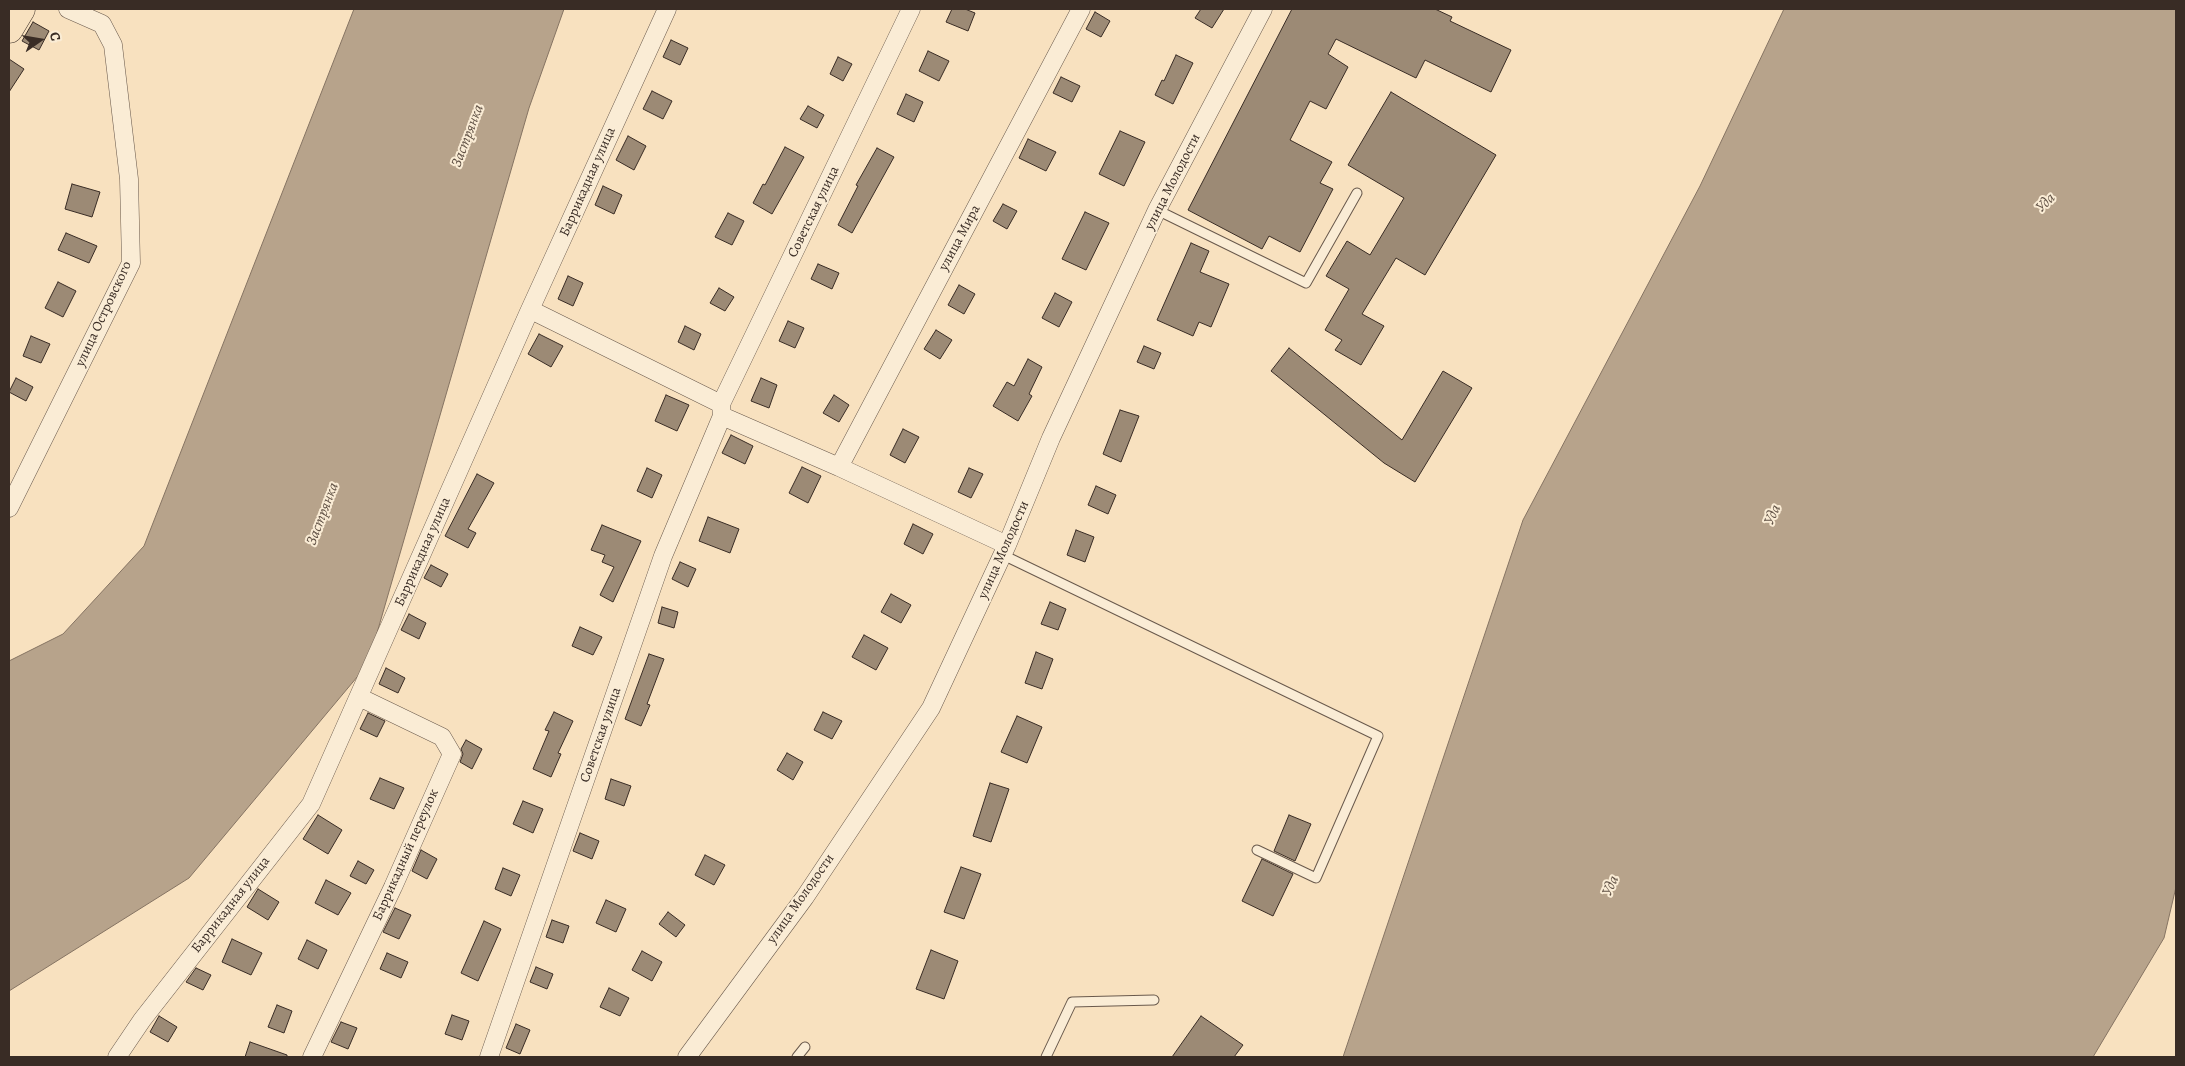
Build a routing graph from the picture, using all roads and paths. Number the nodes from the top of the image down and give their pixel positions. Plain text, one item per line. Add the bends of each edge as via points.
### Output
1 (21, 9) edge
2 (68, 9) edge
3 (667, 9) edge
4 (911, 9) edge
5 (1081, 9) edge
6 (1263, 9) edge
7 (9, 29) edge
8 (1357, 193) dead end
9 (1157, 210) junction
10 (531, 310) junction
11 (721, 410) junction
12 (839, 467) junction
13 (9, 508) edge
14 (1005, 550) junction
15 (359, 697) junction
16 (1257, 850) dead end
17 (1154, 1000) dead end
18 (805, 1047) dead end
19 (117, 1057) edge
20 (312, 1057) edge
21 (489, 1057) edge
22 (686, 1057) edge
23 (797, 1057) edge
24 (1046, 1057) edge

1 - 7 highway
2 - 13 street, улица Островского via 102,24 113,45 129,179 131,263
3 - 10 street, Баррикадная улица
4 - 11 street, Советская улица
5 - 12 street, улица Мира
6 - 9 street, улица Молодости
8 - 9 lane via 1306,283
9 - 14 street, улица Молодости via 1051,438
10 - 11 street
10 - 15 street, Баррикадная улица
11 - 12 street
11 - 21 street, Советская улица via 663,556
12 - 14 street
14 - 16 lane via 1378,736 1316,878
14 - 22 street, улица Молодости via 931,708 805,897
15 - 19 street, Баррикадная улица via 311,804 142,1020
15 - 20 street, Баррикадный переулок via 442,737 452,754
17 - 24 lane via 1072,1002
18 - 23 lane

